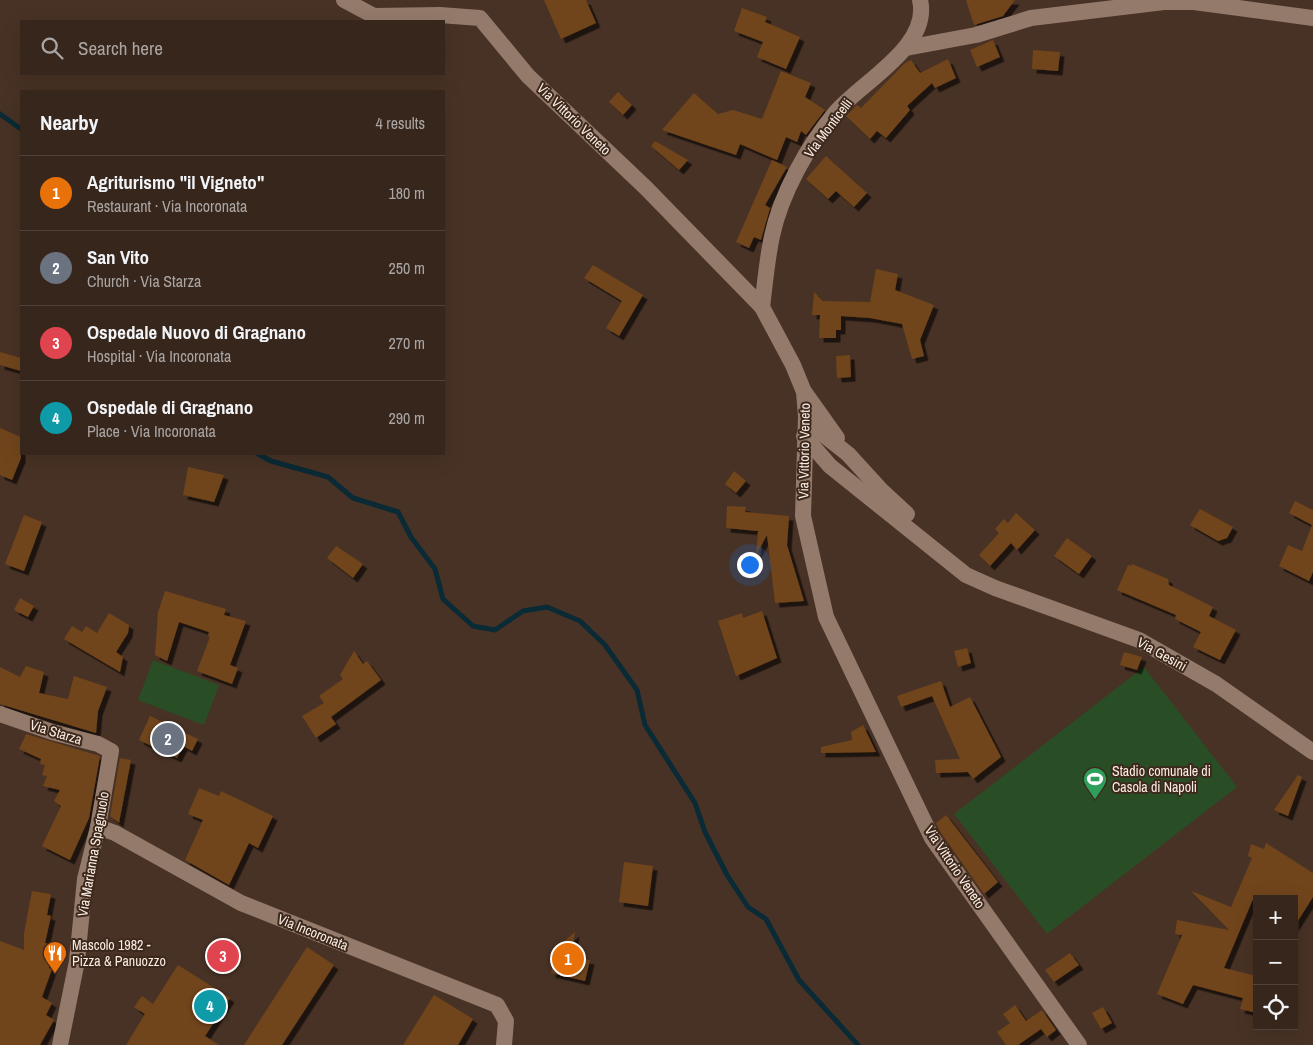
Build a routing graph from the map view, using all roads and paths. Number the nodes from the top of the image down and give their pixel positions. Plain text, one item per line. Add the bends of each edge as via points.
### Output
1 (344, 0) edge
2 (920, 0) edge
3 (1313, 18) edge
4 (906, 48) junction
5 (762, 307) junction
6 (804, 392) junction
7 (805, 428) junction
8 (848, 454) junction
9 (995, 588) junction
10 (0, 714) edge
11 (111, 751) joint
12 (1313, 752) edge
13 (98, 826) junction
14 (60, 1045) edge
15 (504, 1045) edge
16 (1079, 1045) edge

1 - 5 street, Via Vittorio Veneto via 374,16 480,18 528,76 646,188
2 - 4 street, Via Monticelli via 923,11 918,29
3 - 4 street via 1194,2 1164,2 1031,18 976,35
4 - 5 street, Via Monticelli via 836,112 809,148 778,214
5 - 6 street, Via Vittorio Veneto
6 - 7 street, Via Vittorio Veneto
6 - 8 street
7 - 8 street
7 - 9 street, Via Gesini via 830,466 966,575
7 - 16 street, Via Vittorio Veneto via 803,516 826,617 932,838
8 - 9 street via 880,489
9 - 12 street, Via Gesini via 1139,640 1216,684
10 - 11 street, Via Starza via 98,744
11 - 13 street, Via Marianna Spagnuolo
13 - 14 street, Via Marianna Spagnuolo via 85,879 77,962
13 - 15 street, Via Incoronata via 241,903 497,1005 506,1021

